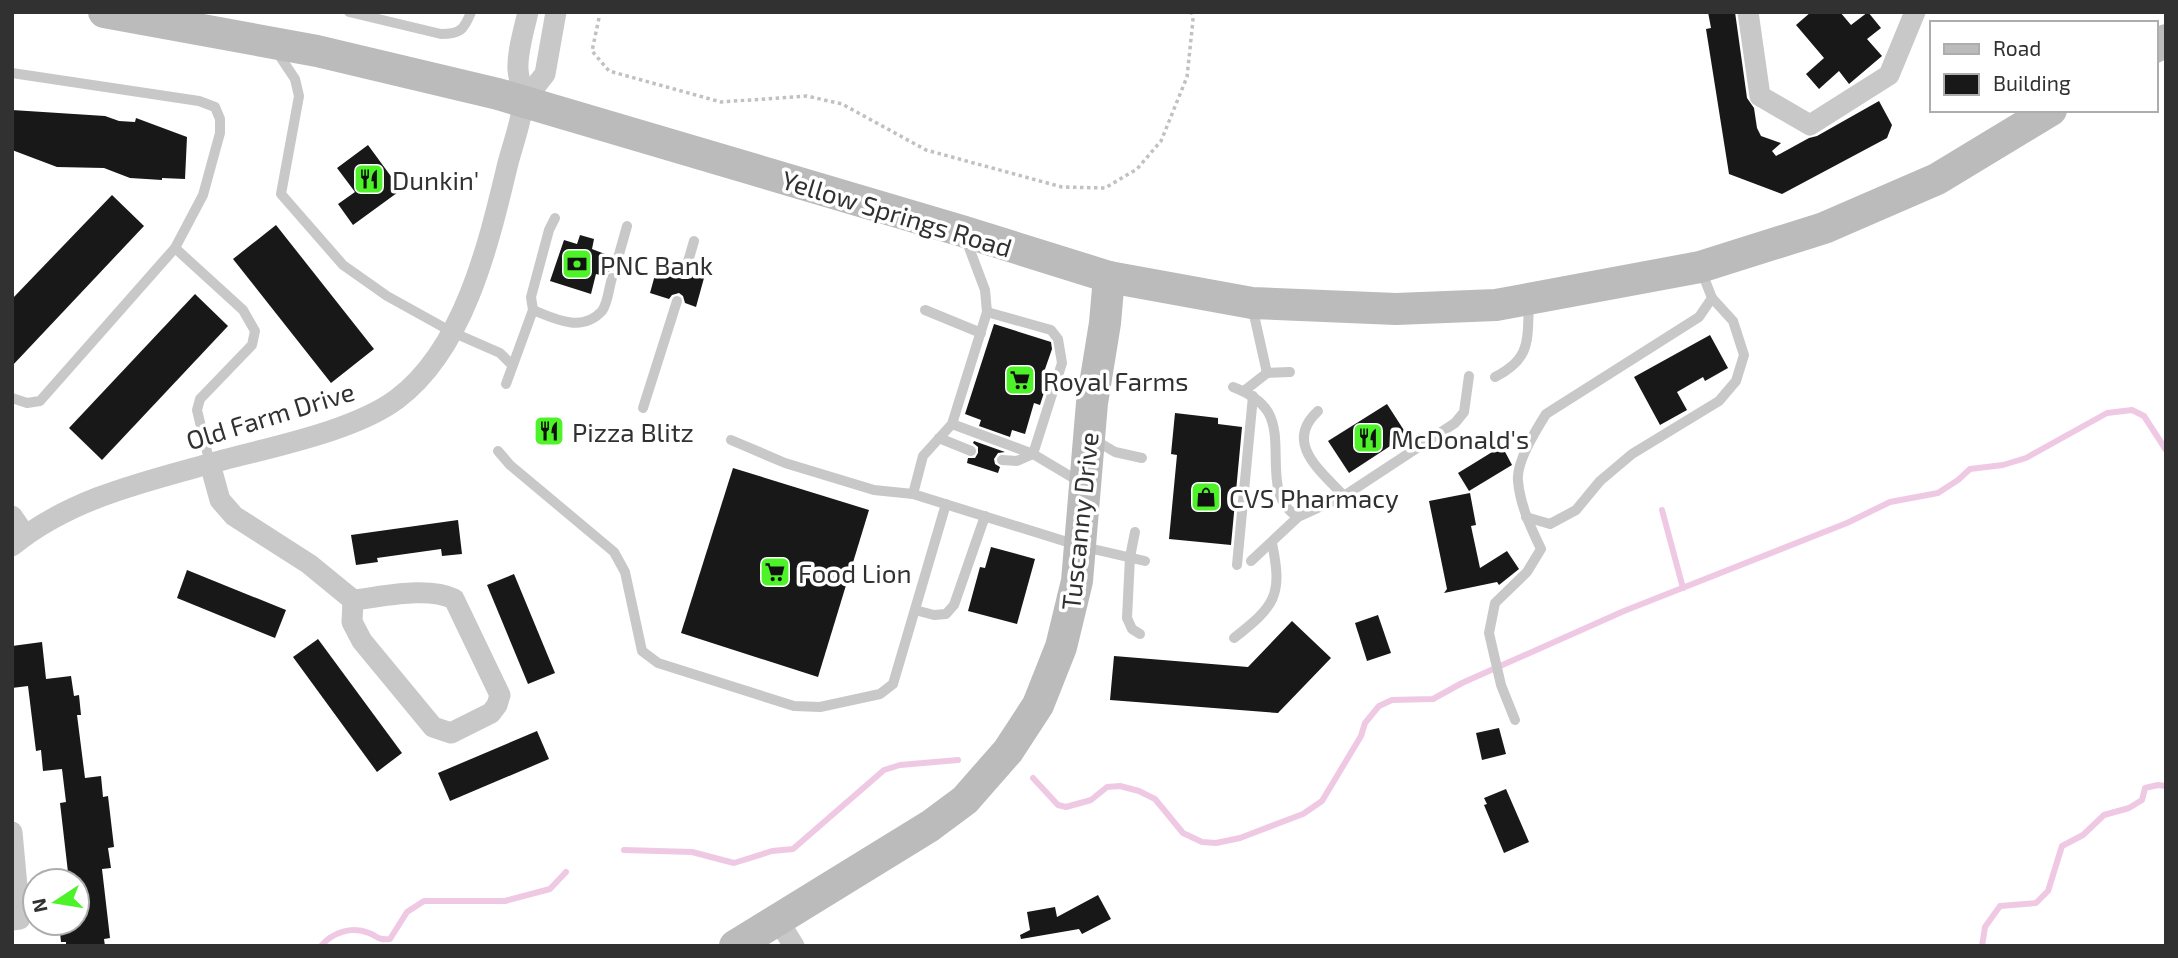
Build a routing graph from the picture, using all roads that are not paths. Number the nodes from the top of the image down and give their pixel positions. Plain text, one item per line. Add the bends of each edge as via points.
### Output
1 (104, 12) edge
2 (349, 12) edge
3 (471, 12) edge
4 (527, 12) edge
5 (555, 12) edge
6 (1748, 12) edge
7 (1915, 12) edge
8 (270, 41) junction
9 (12, 73) edge
10 (523, 102) junction
11 (2048, 112) edge
12 (555, 218) dead end
13 (627, 226) dead end
14 (962, 231) junction
15 (694, 241) dead end
16 (175, 248) junction
17 (618, 258) dead end
18 (1700, 267) junction
19 (685, 272) dead end
20 (1110, 277) junction
21 (612, 278) dead end
22 (1712, 298) junction
23 (1529, 300) junction
24 (677, 301) dead end
25 (1252, 303) junction
26 (533, 310) junction
27 (925, 310) dead end
28 (987, 312) junction
29 (452, 332) junction
30 (981, 333) junction
31 (512, 365) junction
32 (1290, 372) dead end
33 (1267, 373) junction
34 (1469, 376) dead end
35 (1495, 377) dead end
36 (506, 384) dead end
37 (1243, 391) junction
38 (12, 398) edge
39 (643, 408) dead end
40 (1318, 411) dead end
41 (952, 424) junction
42 (1089, 437) junction
43 (940, 438) junction
44 (731, 440) dead end
45 (498, 451) dead end
46 (971, 451) dead end
47 (1034, 454) junction
48 (1142, 458) dead end
49 (1002, 460) dead end
50 (209, 464) junction
51 (1086, 486) junction
52 (912, 494) junction
53 (1344, 496) junction
54 (946, 504) junction
55 (12, 516) edge
56 (985, 516) junction
57 (1298, 517) junction
58 (1527, 517) junction
59 (1135, 532) dead end
60 (19, 540) edge
61 (1272, 542) junction
62 (1080, 546) junction
63 (1130, 557) junction
64 (1251, 561) dead end
65 (1145, 562) dead end
66 (1237, 565) dead end
67 (353, 600) junction
68 (915, 610) junction
69 (1140, 634) dead end
70 (1234, 638) dead end
71 (1515, 720) dead end
72 (12, 832) edge
73 (12, 920) edge
74 (786, 933) edge
75 (735, 946) edge

1 - 8 main road, Yellow Springs Road
2 - 3 lane via 454,34 465,27
4 - 10 street via 517,67
5 - 10 street via 545,74
6 - 7 street via 1760,96 1810,125 1889,75
8 - 10 main road, Yellow Springs Road
8 - 29 lane via 295,79 299,96 281,194 343,265
9 - 16 lane via 215,107 220,133 202,195
10 - 14 main road, Yellow Springs Road
10 - 29 street, Old Farm Drive via 490,238
11 - 18 main road, Yellow Springs Road via 1937,179 1824,228
12 - 26 lane via 531,297
13 - 17 lane
14 - 20 main road, Yellow Springs Road
14 - 28 lane via 985,290
15 - 19 lane
16 - 38 lane via 40,401
16 - 50 lane via 243,310 256,331 253,345 200,399 197,410
18 - 22 lane
18 - 23 main road, Yellow Springs Road
20 - 25 main road, Yellow Springs Road
20 - 42 main road, Tuscanny Drive
21 - 26 lane via 603,309 590,319 577,324
22 - 58 lane via 1699,317 1546,414 1530,439 1517,478
22 - 58 lane via 1732,321 1744,355 1736,381 1719,401 1632,454 1600,481 1576,510 1550,524
23 - 25 main road, Yellow Springs Road via 1396,309
23 - 35 lane via 1527,346 1513,368
24 - 39 lane
25 - 33 lane
26 - 31 lane
27 - 30 lane
28 - 30 lane
28 - 47 lane via 1051,330 1058,339 1062,363
29 - 31 lane via 500,352
29 - 50 street, Old Farm Drive via 437,358 397,399 369,415
30 - 41 lane
31 - 36 lane
32 - 33 lane
33 - 37 lane
34 - 53 lane via 1464,412 1455,423
37 - 57 lane via 1269,414 1281,499
37 - 66 lane
40 - 53 lane via 1305,426 1305,448
41 - 43 lane
41 - 47 lane
42 - 48 lane via 1115,452
42 - 51 main road, Tuscanny Drive
43 - 46 lane
43 - 52 lane via 923,456
44 - 52 lane via 785,463 863,487
45 - 68 lane via 614,552 625,572 642,651 658,663 794,706 832,704 880,694 893,684
47 - 49 lane via 1017,461
47 - 51 lane
50 - 60 street, Old Farm Drive via 102,495
50 - 67 street via 220,500 234,516 309,564
51 - 62 main road, Tuscanny Drive
52 - 54 lane
53 - 57 lane
54 - 56 lane
54 - 68 lane
55 - 60 street
56 - 62 lane
56 - 68 lane via 954,605 946,614
57 - 61 lane
58 - 71 lane via 1541,550 1527,572 1495,603 1489,633
59 - 63 lane
61 - 64 lane
61 - 70 lane via 1277,591 1262,616
62 - 63 lane
62 - 74 main road, Tuscanny Drive via 1077,581 1061,647 1038,705 1008,751 965,800
63 - 65 lane
63 - 69 lane via 1127,618
67 - 67 street via 425,592 454,599 500,695 491,713 451,733 433,727 362,641 352,622
72 - 73 street via 20,919
74 - 75 main road, Tuscanny Drive

